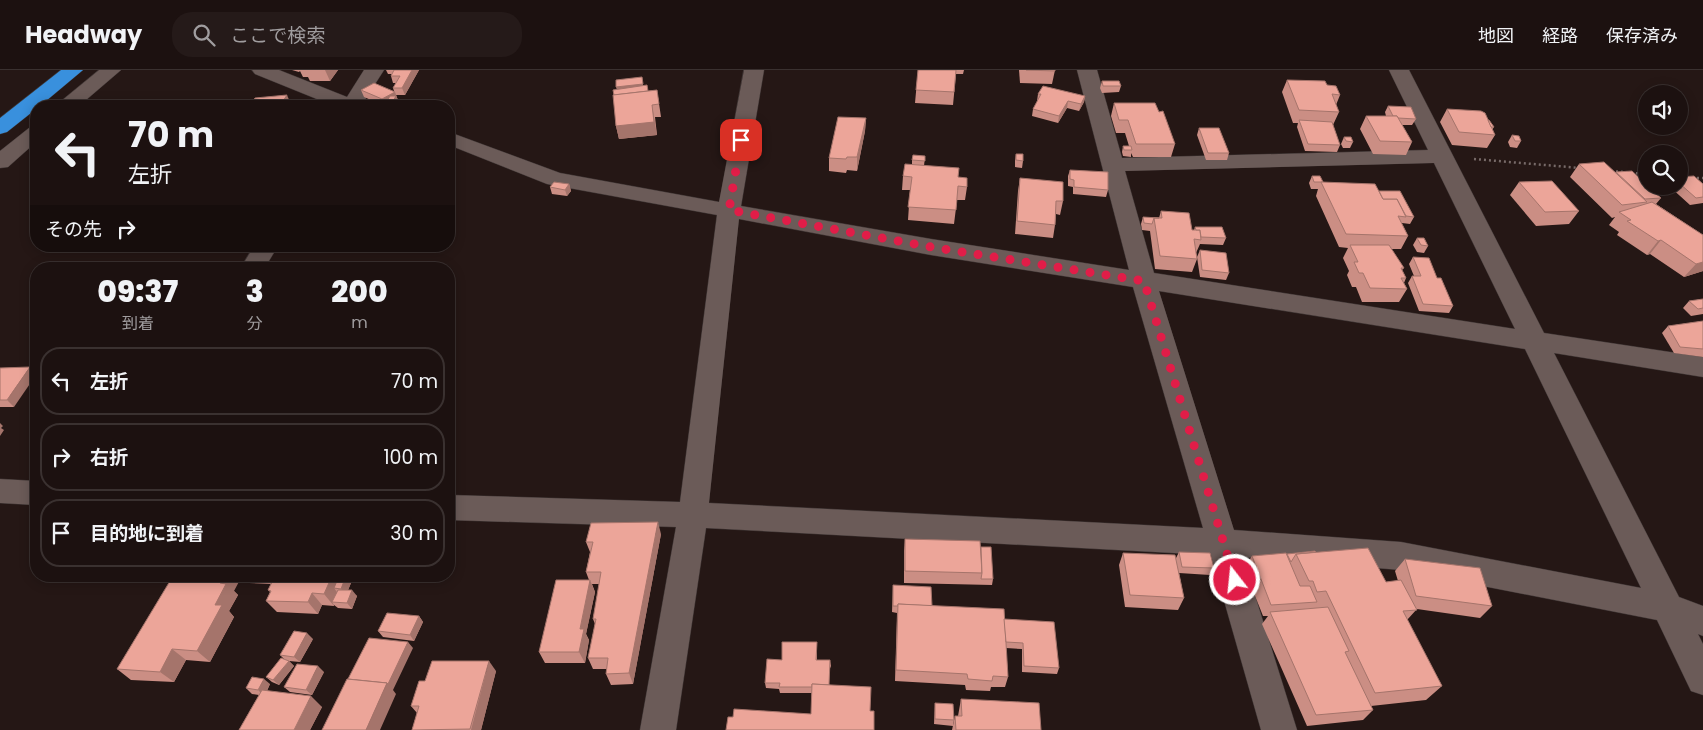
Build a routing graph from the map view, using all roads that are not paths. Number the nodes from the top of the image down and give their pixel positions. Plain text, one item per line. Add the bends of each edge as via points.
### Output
1 (73, 70) edge
2 (111, 70) edge
3 (262, 70) edge
4 (374, 70) edge
5 (754, 70) edge
6 (1087, 70) edge
7 (1399, 70) edge
8 (35, 100) edge
9 (74, 100) edge
10 (336, 100) edge
11 (355, 100) edge
12 (30, 104) edge
13 (0, 128) edge
14 (30, 137) edge
15 (455, 140) edge
16 (1441, 156) junction
17 (0, 162) edge
18 (1113, 165) junction
19 (729, 210) junction
20 (1144, 281) junction
21 (1534, 339) junction
22 (1703, 367) edge
23 (0, 492) edge
24 (30, 493) edge
25 (455, 506) edge
26 (693, 515) junction
27 (1224, 542) junction
28 (1668, 608) junction
29 (1703, 621) edge
30 (1703, 678) edge
31 (658, 730) edge
32 (1279, 730) edge

1 - 8 highway
2 - 9 street
3 - 10 street
4 - 11 street
5 - 19 street
6 - 18 street
7 - 16 street
12 - 13 highway
14 - 17 street
15 - 19 street via 555,179
16 - 18 street
16 - 21 street
18 - 20 street
19 - 20 street
19 - 26 street
20 - 21 street
20 - 27 street
21 - 22 street
21 - 28 street
23 - 24 street
25 - 26 street
26 - 27 street
26 - 31 street
27 - 28 street via 1401,556
27 - 32 street
28 - 29 street
28 - 30 street

